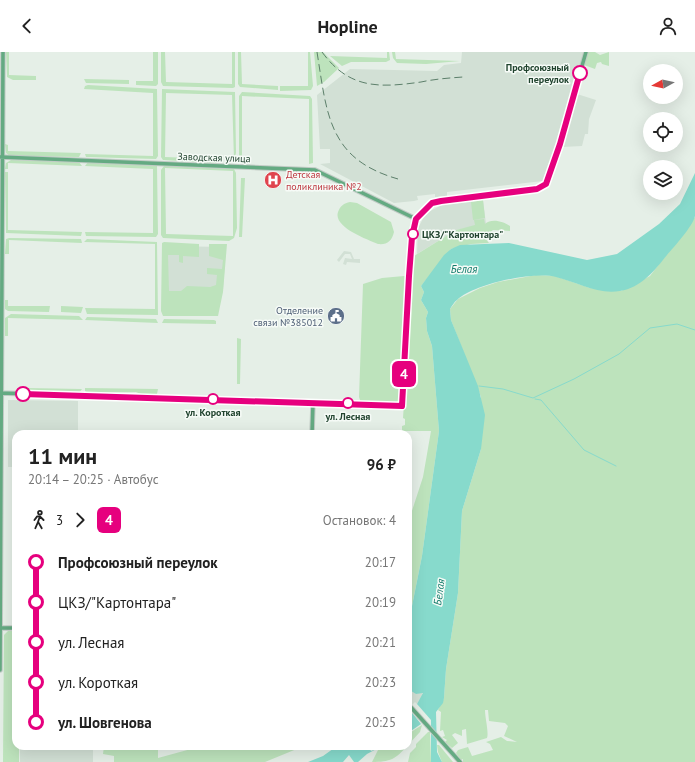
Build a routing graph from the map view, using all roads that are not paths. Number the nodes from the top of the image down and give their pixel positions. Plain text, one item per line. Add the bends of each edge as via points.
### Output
1 (3, 52) edge
2 (586, 52) edge
3 (2, 157) edge
4 (416, 219) junction
5 (1, 393) edge
6 (313, 403) junction
7 (312, 430) edge
8 (0, 628) edge
9 (12, 628) edge
10 (0, 670) edge
11 (412, 709) edge
12 (460, 762) edge

1 - 3 main road
2 - 4 main road via 546,184 537,189 432,203
3 - 4 main road, Заводская улица via 315,170
3 - 5 main road
4 - 6 main road via 409,276 402,406
5 - 6 main road
5 - 8 main road
6 - 7 main road
8 - 9 main road
8 - 10 main road
11 - 12 main road

